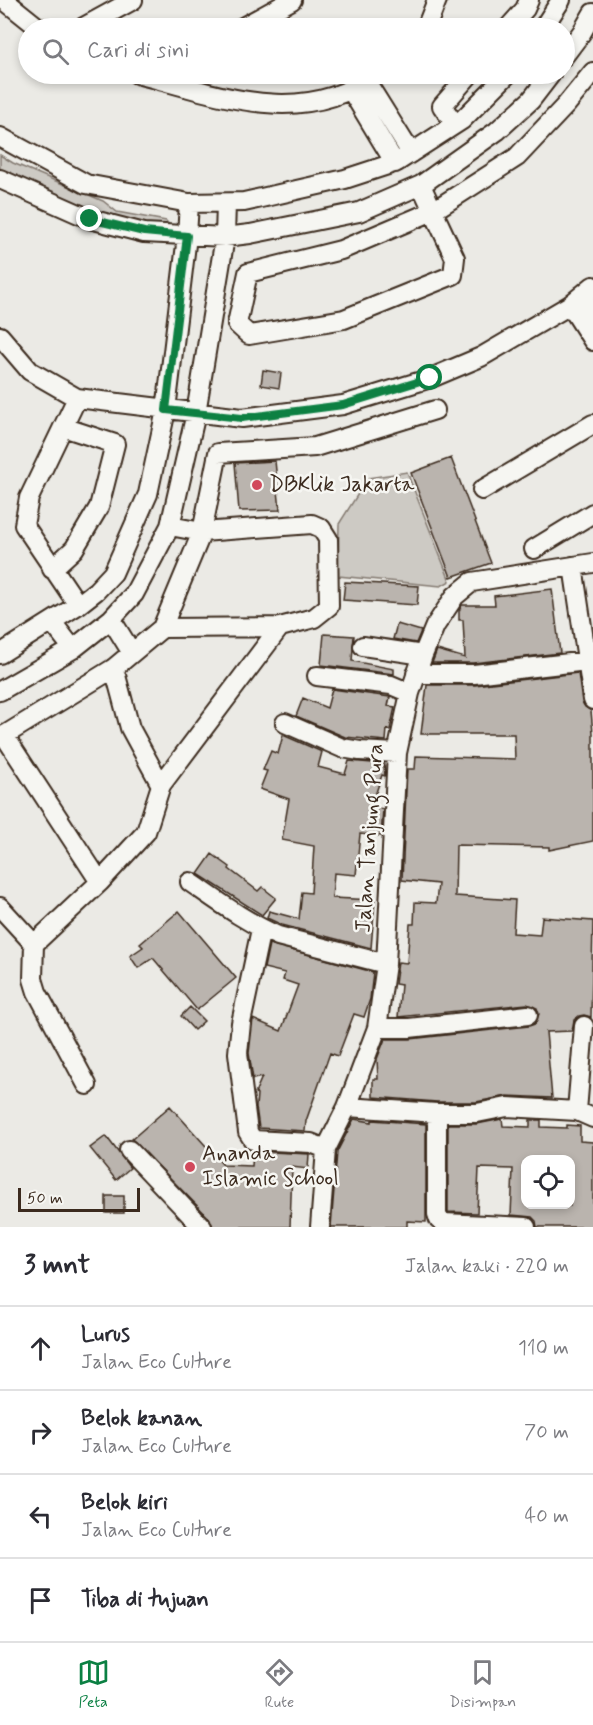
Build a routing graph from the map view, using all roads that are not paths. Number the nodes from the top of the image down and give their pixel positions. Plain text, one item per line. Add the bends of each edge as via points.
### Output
1 (4, 0) edge
2 (133, 0) edge
3 (292, 0) edge
4 (437, 0) edge
5 (561, 0) edge
6 (527, 4) edge
7 (593, 13) edge
8 (26, 18) edge
9 (100, 18) edge
10 (259, 18) edge
11 (430, 18) edge
12 (516, 18) edge
13 (538, 18) edge
14 (550, 18) edge
15 (575, 41) edge
16 (593, 72) edge
17 (183, 84) edge
18 (357, 84) edge
19 (366, 84) edge
20 (461, 84) edge
21 (497, 84) edge
22 (543, 84) edge
23 (455, 124) junction
24 (497, 131) junction
25 (0, 137) edge
26 (517, 157) junction
27 (403, 158) junction
28 (0, 179) edge
29 (421, 185) junction
30 (189, 203) junction
31 (226, 203) junction
32 (433, 211) junction
33 (187, 236) junction
34 (225, 237) junction
35 (582, 296) edge
36 (593, 313) edge
37 (1, 341) edge
38 (593, 341) edge
39 (77, 399) junction
40 (166, 410) junction
41 (435, 411) dead end
42 (196, 413) junction
43 (593, 424) edge
44 (63, 428) junction
45 (482, 490) dead end
46 (593, 513) edge
47 (170, 526) junction
48 (202, 532) junction
49 (534, 549) dead end
50 (593, 563) edge
51 (573, 566) junction
52 (52, 569) junction
53 (78, 605) junction
54 (111, 619) junction
55 (52, 622) junction
56 (280, 627) junction
57 (162, 628) junction
58 (363, 646) dead end
59 (73, 649) junction
60 (132, 653) junction
61 (0, 654) edge
62 (423, 655) junction
63 (587, 661) junction
64 (114, 668) junction
65 (416, 674) junction
66 (316, 676) dead end
67 (0, 691) edge
68 (410, 693) junction
69 (593, 700) edge
70 (285, 723) dead end
71 (2, 737) edge
72 (397, 753) junction
73 (161, 785) junction
74 (100, 882) junction
75 (190, 882) dead end
76 (0, 907) edge
77 (261, 929) junction
78 (34, 944) junction
79 (386, 964) junction
80 (528, 1015) dead end
81 (584, 1026) dead end
82 (377, 1028) junction
83 (87, 1085) dead end
84 (347, 1107) junction
85 (437, 1113) junction
86 (585, 1115) edge
87 (326, 1149) junction
88 (129, 1150) dead end
89 (202, 1227) edge
90 (320, 1227) edge
91 (526, 1227) edge

1 - 8 street
2 - 9 street
3 - 10 street
4 - 11 street
5 - 14 street
6 - 12 street
6 - 13 street
7 - 15 street
16 - 26 street
17 - 18 street via 249,102 283,105 309,104
19 - 27 street
20 - 23 street via 442,106
21 - 23 street
22 - 24 street
23 - 27 street
24 - 26 street
24 - 29 street
25 - 30 street via 86,184
26 - 32 street
27 - 31 street via 345,179
28 - 33 street via 90,219 144,232
29 - 32 street
29 - 34 street via 359,212
30 - 31 street
30 - 33 street
31 - 34 street
32 - 32 street via 341,250 248,273 237,324 249,335 344,319 453,275 455,258
33 - 34 street
33 - 40 street
34 - 42 street
35 - 36 street
35 - 38 street
35 - 42 street via 481,357 430,378 343,405 242,418
37 - 39 street via 30,371
39 - 40 street
39 - 44 street
40 - 42 street
40 - 53 street via 148,494 117,563 107,579
41 - 48 street via 315,447 218,453
42 - 47 street
43 - 45 street
44 - 52 street via 29,498 24,525
44 - 52 street via 115,444 99,507 74,549
46 - 49 street
47 - 48 street
47 - 54 street via 134,594
48 - 56 street via 312,524 321,528 328,539 329,606 314,618
48 - 57 street
50 - 51 street, Jalan Tanjung Pura
51 - 62 street, Jalan Tanjung Pura via 472,582 455,596 435,626
51 - 63 street
52 - 53 street
53 - 55 street
54 - 59 street
54 - 60 street
55 - 59 street
55 - 61 street
56 - 57 street
56 - 73 street
57 - 60 street
58 - 62 street
59 - 67 street
60 - 64 street
62 - 65 street, Jalan Tanjung Pura
63 - 65 street via 474,674
63 - 69 street
64 - 71 street
64 - 73 street via 130,728
65 - 68 street, Jalan Tanjung Pura
66 - 68 street via 391,685
68 - 72 street, Jalan Tanjung Pura
70 - 72 street via 352,751
71 - 74 street
72 - 79 street, Jalan Tanjung Pura
73 - 74 street via 146,832
74 - 78 street
75 - 77 street
76 - 78 street
77 - 79 street
77 - 87 street via 238,1053 248,1132 254,1140 311,1143
78 - 83 street via 33,979 37,992
79 - 82 street, Jalan Tanjung Pura
80 - 82 street
81 - 86 street
82 - 84 street, Jalan Tanjung Pura
84 - 85 street
84 - 87 street, Jalan Tanjung Pura
85 - 86 street via 477,1113 507,1107
85 - 91 street via 439,1220
87 - 90 street, Jalan Tanjung Pura
88 - 89 street

